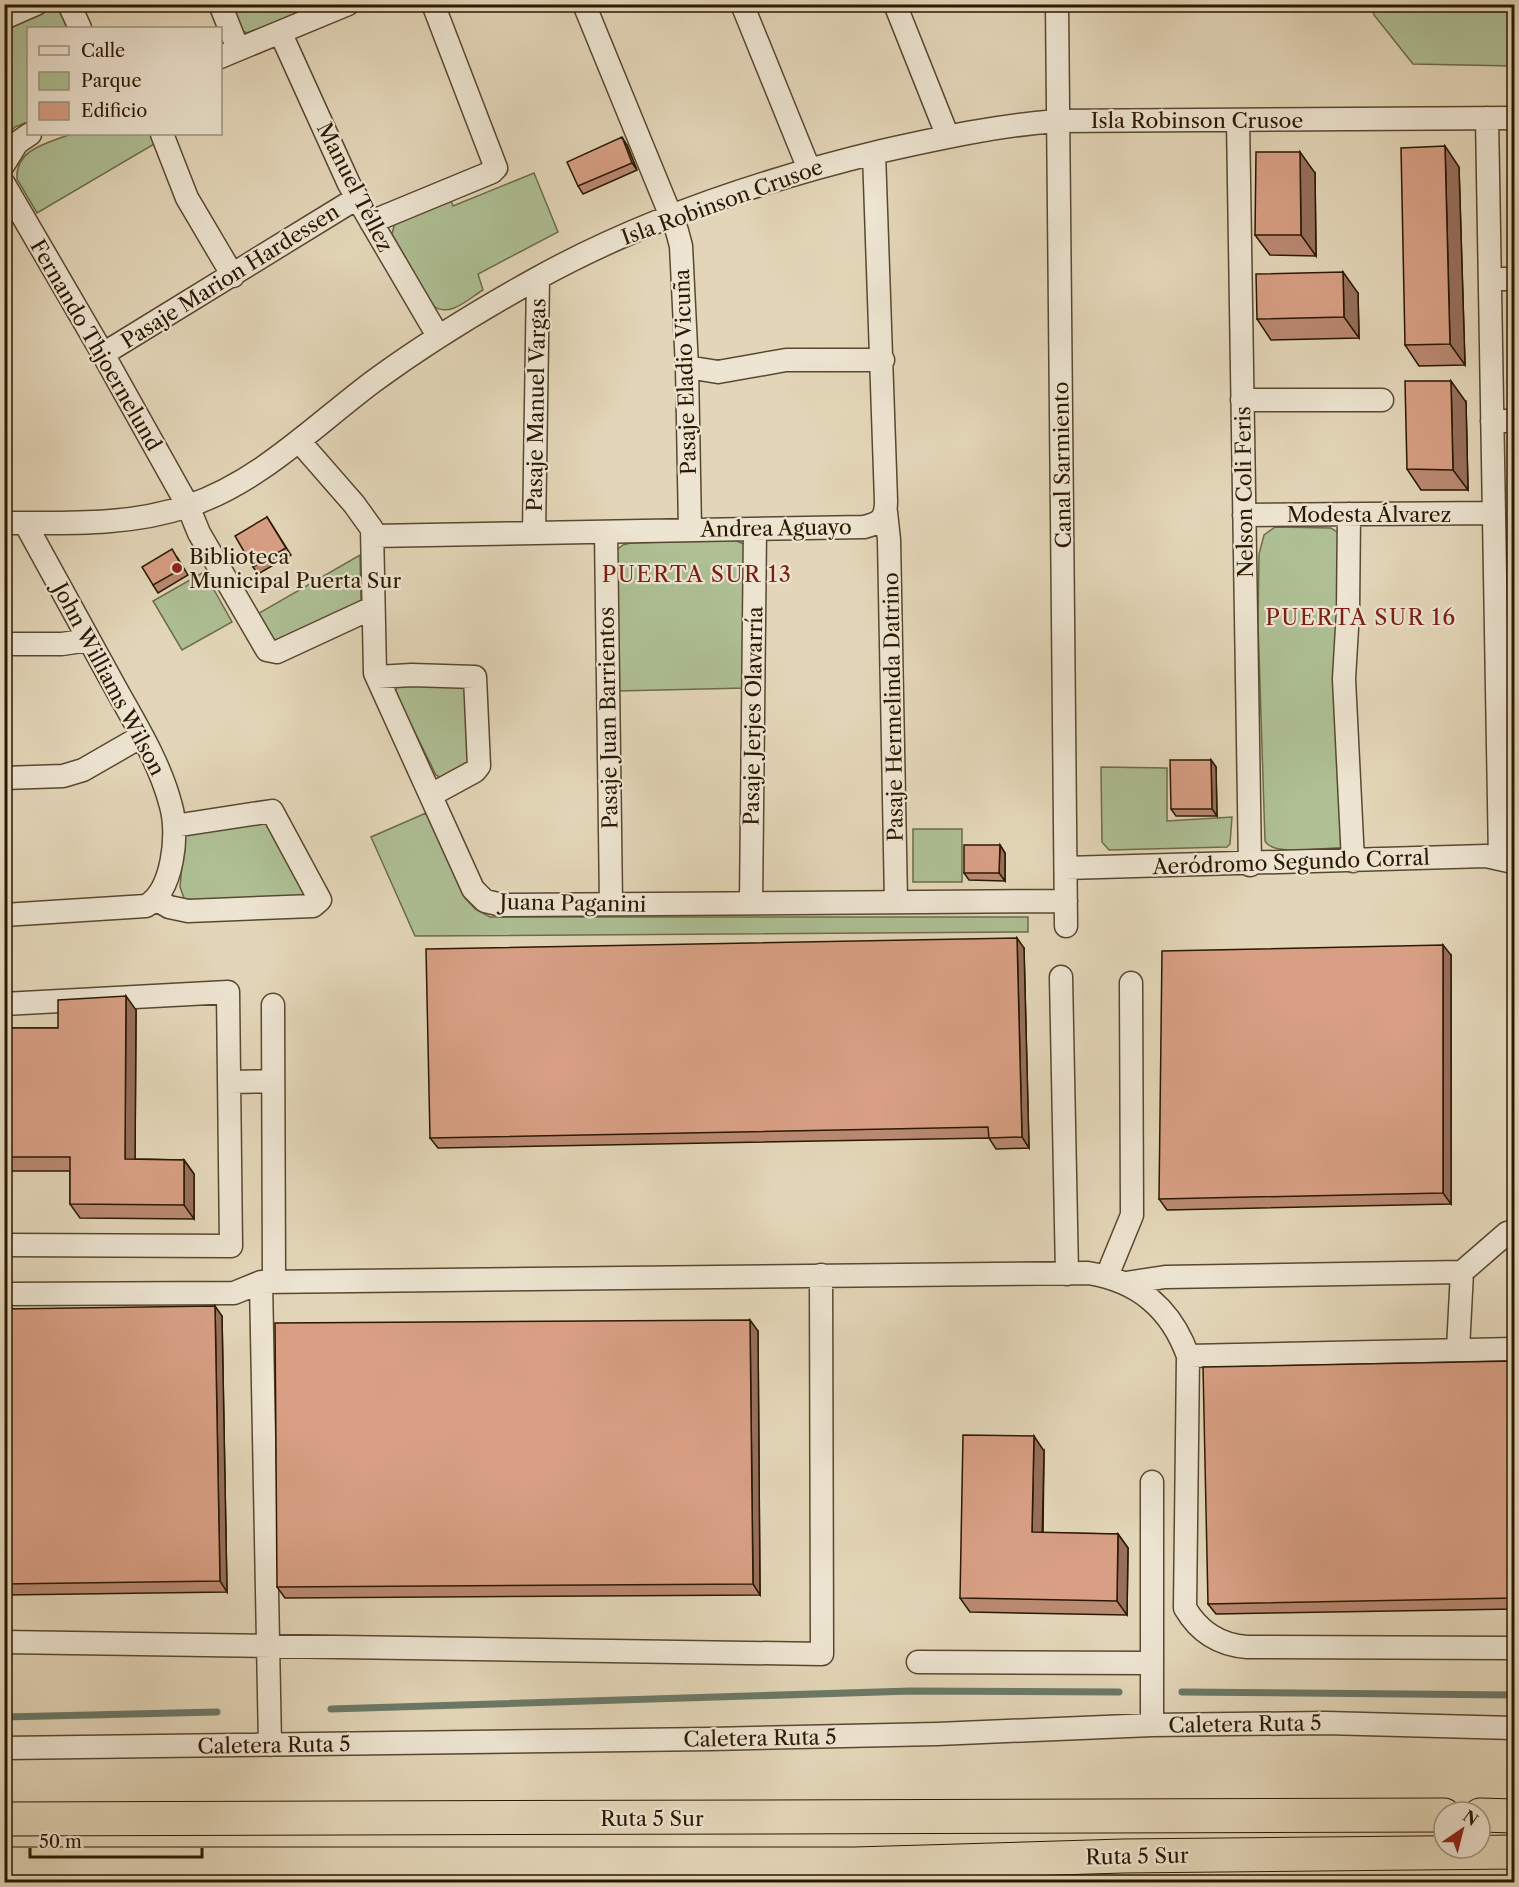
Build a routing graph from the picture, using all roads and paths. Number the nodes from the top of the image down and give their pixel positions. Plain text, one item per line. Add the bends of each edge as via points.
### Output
1 (36, 4) edge
2 (69, 4) edge
3 (220, 4) edge
4 (348, 4) edge
5 (433, 4) edge
6 (584, 4) edge
7 (742, 4) edge
8 (895, 4) edge
9 (1057, 4) edge
10 (4, 18) edge
11 (80, 27) edge
12 (281, 34) junction
13 (229, 53) edge
14 (1487, 118) junction
15 (1515, 118) edge
16 (1238, 120) junction
17 (1059, 121) junction
18 (29, 135) edge
19 (162, 135) edge
20 (948, 136) junction
21 (874, 153) junction
22 (5, 164) edge
23 (809, 170) junction
24 (4, 184) edge
25 (357, 198) junction
26 (671, 216) junction
27 (371, 222) junction
28 (233, 276) junction
29 (538, 278) junction
30 (1490, 279) junction
31 (1515, 279) edge
32 (438, 336) junction
33 (103, 354) junction
34 (883, 360) junction
35 (687, 367) junction
36 (1242, 400) junction
37 (1382, 400) dead end
38 (1492, 421) junction
39 (1515, 421) edge
40 (299, 441) junction
41 (188, 506) junction
42 (886, 512) junction
43 (1494, 513) junction
44 (1349, 514) junction
45 (1244, 515) junction
46 (15, 523) edge
47 (690, 529) junction
48 (755, 529) junction
49 (606, 531) junction
50 (534, 533) junction
51 (373, 536) junction
52 (1505, 568) edge
53 (372, 608) junction
54 (89, 640) junction
55 (4, 644) edge
56 (377, 677) junction
57 (1506, 712) edge
58 (142, 736) junction
59 (4, 778) edge
60 (431, 795) junction
61 (174, 826) junction
62 (1353, 861) junction
63 (1508, 861) edge
64 (1250, 865) junction
65 (1066, 868) junction
66 (156, 899) junction
67 (1066, 901) junction
68 (896, 902) junction
69 (751, 903) junction
70 (611, 904) junction
71 (4, 915) edge
72 (1066, 926) dead end
73 (1061, 976) dead end
74 (1131, 982) dead end
75 (4, 1004) edge
76 (273, 1005) dead end
77 (273, 1081) junction
78 (231, 1082) junction
79 (1515, 1231) edge
80 (4, 1245) edge
81 (1462, 1272) junction
82 (1068, 1274) junction
83 (821, 1275) junction
84 (1117, 1280) junction
85 (268, 1282) junction
86 (4, 1294) edge
87 (1458, 1348) junction
88 (1515, 1349) edge
89 (1188, 1356) junction
90 (1152, 1482) dead end
91 (4, 1642) edge
92 (266, 1646) junction
93 (1515, 1648) edge
94 (918, 1662) dead end
95 (1150, 1663) junction
96 (1152, 1725) junction
97 (1515, 1728) edge
98 (270, 1745) junction
99 (4, 1748) edge
100 (1432, 1815) edge
101 (1492, 1815) edge
102 (1515, 1816) edge
103 (4, 1819) edge
104 (1515, 1852) edge
105 (4, 1864) edge

1 - 10 street
2 - 11 street
3 - 13 street
4 - 12 street
5 - 27 street via 496,168
6 - 26 street, Pasaje Eladio Vicuña
7 - 23 street
8 - 20 street
9 - 17 street, Canal Sarmiento
12 - 13 street
12 - 25 street, Manuel Téllez
14 - 15 street, Isla Robinson Crusoe
14 - 16 street, Isla Robinson Crusoe
14 - 30 street
16 - 17 street, Isla Robinson Crusoe
16 - 36 street, Nelson Coli Feris
17 - 20 street, Isla Robinson Crusoe
17 - 65 street, Canal Sarmiento
18 - 22 street via 17,143
19 - 28 street via 187,198
20 - 21 street, Isla Robinson Crusoe
21 - 23 street, Isla Robinson Crusoe
21 - 34 street
23 - 26 street, Isla Robinson Crusoe
24 - 33 street, Fernando Thjoernelund
25 - 27 street, Manuel Téllez
25 - 28 street, Pasaje Marion Hardessen
26 - 29 street, Isla Robinson Crusoe
26 - 35 street, Pasaje Eladio Vicuña via 681,246
27 - 32 street, Manuel Téllez
28 - 33 street, Pasaje Marion Hardessen
29 - 32 street, Isla Robinson Crusoe
29 - 50 street, Pasaje Manuel Vargas
30 - 31 street
30 - 38 street
32 - 40 street, Isla Robinson Crusoe
33 - 41 street, Fernando Thjoernelund
34 - 35 street via 786,360 718,372
34 - 42 street
35 - 47 street, Pasaje Eladio Vicuña
36 - 37 street
36 - 45 street, Nelson Coli Feris
38 - 39 street
38 - 43 street
40 - 41 street, Isla Robinson Crusoe via 239,482
40 - 51 street via 363,516
41 - 46 street, Isla Robinson Crusoe via 115,521
41 - 53 street, Fernando Thjoernelund via 270,653
42 - 48 street, Andrea Aguayo via 878,524 864,527
42 - 68 street, Pasaje Hermelinda Datrino
43 - 44 street, Modesta Álvarez
43 - 52 street
44 - 45 street, Modesta Álvarez
44 - 62 street via 1344,679
45 - 64 street, Nelson Coli Feris
46 - 54 street, John Williams Wilson
47 - 48 street, Andrea Aguayo
47 - 49 street, Andrea Aguayo
48 - 69 street, Pasaje Jerjes Olavarría
49 - 50 street, Andrea Aguayo
49 - 70 street, Pasaje Juan Barrientos
50 - 51 street, Andrea Aguayo
51 - 53 street, Juana Paganini
52 - 57 street
53 - 56 street, Juana Paganini
54 - 55 street
54 - 58 street, John Williams Wilson
56 - 60 street, Juana Paganini
56 - 60 street via 475,678 479,766
57 - 63 street
58 - 59 street via 82,770 63,776
58 - 61 street, John Williams Wilson via 160,772
60 - 70 street, Juana Paganini via 473,889 485,900 502,905
61 - 66 street, John Williams Wilson via 168,875
61 - 66 street via 272,811 320,900 313,906 188,911
62 - 63 street, Aeródromo Segundo Corral via 1486,856
62 - 64 street, Aeródromo Segundo Corral
64 - 65 street, Aeródromo Segundo Corral
65 - 67 street, Canal Sarmiento
66 - 71 street via 138,909
67 - 68 street, Juana Paganini
67 - 72 street, Canal Sarmiento
68 - 69 street, Juana Paganini
69 - 70 street, Juana Paganini
73 - 82 street
74 - 84 street via 1132,1215
75 - 78 street via 228,992
76 - 77 street
77 - 78 street
77 - 85 street
78 - 80 street via 231,1246
79 - 81 street via 1506,1233
81 - 84 street
81 - 87 street
82 - 83 street
82 - 84 street
83 - 85 street
83 - 92 street via 822,1654
84 - 89 street via 1159,1305 1181,1337
85 - 86 street via 234,1293
85 - 92 street
87 - 88 street
87 - 89 street
89 - 93 street via 1185,1608 1204,1632 1225,1643 1247,1647
90 - 95 street
91 - 92 street
92 - 98 street
94 - 95 street
95 - 96 street
96 - 97 street, Caletera Ruta 5 via 1325,1723
96 - 98 street, Caletera Ruta 5 via 914,1735
98 - 99 street, Caletera Ruta 5
100 - 103 highway, Ruta 5 Sur
101 - 102 highway
104 - 105 highway, Ruta 5 Sur via 1123,1856 855,1864

